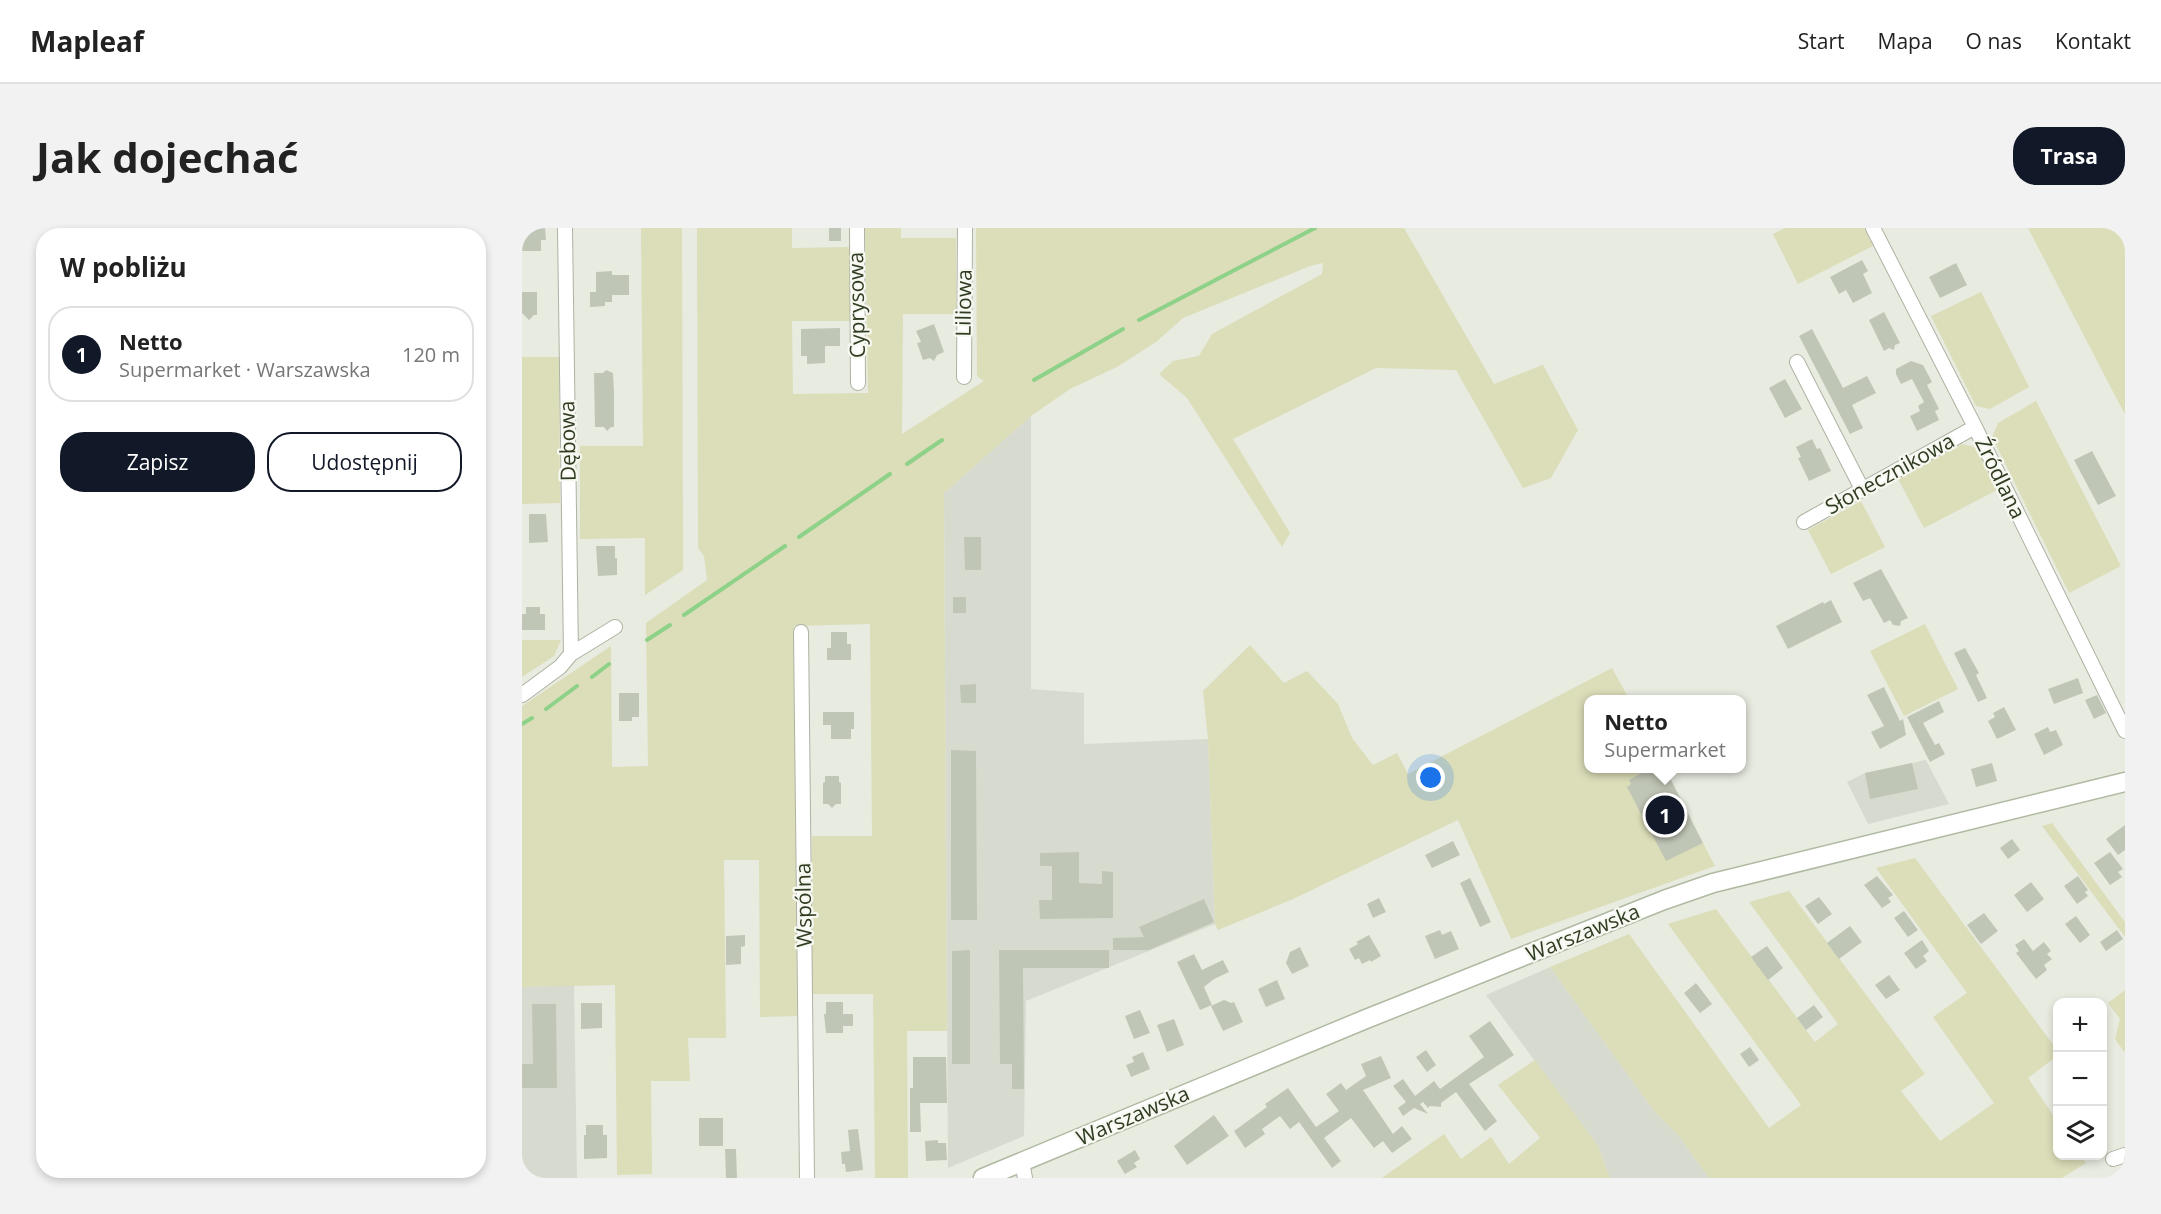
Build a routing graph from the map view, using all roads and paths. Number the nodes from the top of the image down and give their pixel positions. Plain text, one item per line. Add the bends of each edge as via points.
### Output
1 (565, 228) edge
2 (856, 228) edge
3 (965, 228) edge
4 (1873, 228) edge
5 (1797, 362) dead end
6 (964, 377) dead end
7 (858, 383) dead end
8 (1975, 427) junction
9 (1862, 489) junction
10 (1804, 522) dead end
11 (615, 627) dead end
12 (801, 632) dead end
13 (571, 654) junction
14 (522, 695) edge
15 (2125, 730) edge
16 (2125, 782) edge
17 (1023, 1170) edge
18 (807, 1178) edge
19 (983, 1178) edge

1 - 13 street, Dębowa
2 - 7 street, Cyprysowa
3 - 6 street, Liliowa
4 - 8 street, Źródlana
5 - 9 street
8 - 9 street, Słonecznikowa
8 - 15 street, Źródlana
9 - 10 street, Słonecznikowa
11 - 13 street
12 - 18 street, Wspólna
13 - 14 street via 561,667
16 - 17 main road, Warszawska via 1798,861 1664,900 1062,1146
17 - 19 main road, Warszawska

